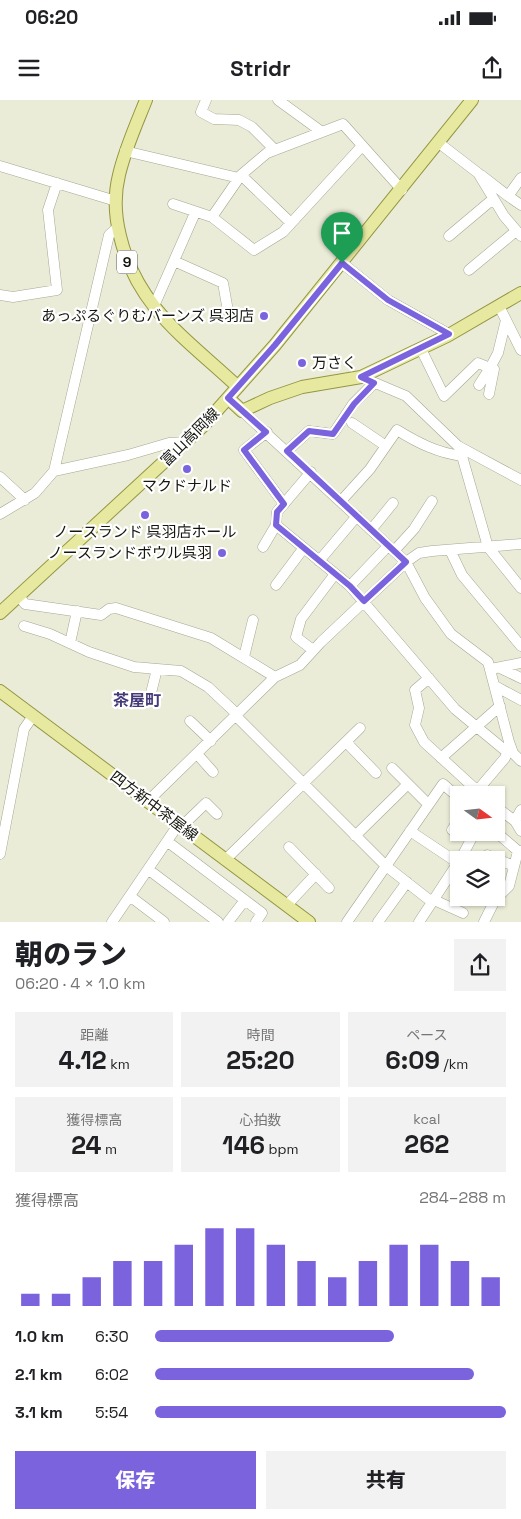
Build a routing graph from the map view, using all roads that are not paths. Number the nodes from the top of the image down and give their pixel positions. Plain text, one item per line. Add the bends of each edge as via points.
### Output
1 (146, 100) edge
2 (206, 100) edge
3 (278, 100) edge
4 (472, 100) edge
5 (322, 132) junction
6 (439, 143) junction
7 (362, 146) junction
8 (275, 150) junction
9 (125, 151) junction
10 (0, 166) edge
11 (478, 173) junction
12 (240, 176) junction
13 (521, 178) edge
14 (57, 183) junction
15 (402, 190) junction
16 (508, 196) junction
17 (494, 200) junction
18 (116, 201) junction
19 (173, 204) dead end
20 (521, 205) edge
21 (195, 212) junction
22 (212, 217) junction
23 (292, 223) junction
24 (118, 227) junction
25 (519, 234) edge
26 (449, 236) dead end
27 (174, 261) junction
28 (342, 263) junction
29 (469, 270) dead end
30 (521, 293) edge
31 (0, 295) edge
32 (154, 306) junction
33 (499, 306) junction
34 (228, 311) dead end
35 (506, 320) junction
36 (449, 334) junction
37 (421, 349) junction
38 (521, 350) edge
39 (490, 368) junction
40 (361, 377) junction
41 (374, 383) junction
42 (479, 385) dead end
43 (238, 387) junction
44 (489, 394) dead end
45 (228, 398) junction
46 (242, 411) junction
47 (352, 423) dead end
48 (266, 432) junction
49 (187, 442) junction
50 (386, 446) junction
51 (287, 451) junction
52 (464, 453) junction
53 (54, 470) junction
54 (311, 472) junction
55 (0, 477) edge
56 (521, 480) edge
57 (25, 500) junction
58 (341, 501) junction
59 (432, 501) dead end
60 (394, 503) dead end
61 (284, 504) junction
62 (0, 514) edge
63 (357, 516) junction
64 (276, 525) junction
65 (371, 530) junction
66 (521, 544) edge
67 (264, 547) dead end
68 (488, 547) junction
69 (391, 548) junction
70 (302, 550) junction
71 (450, 550) junction
72 (319, 561) junction
73 (406, 562) junction
74 (335, 574) junction
75 (276, 585) dead end
76 (350, 586) junction
77 (521, 588) edge
78 (19, 596) junction
79 (364, 601) junction
80 (77, 611) junction
81 (0, 613) edge
82 (254, 620) dead end
83 (24, 626) dead end
84 (70, 643) junction
85 (521, 646) edge
86 (313, 650) junction
87 (244, 657) junction
88 (521, 663) edge
89 (495, 668) junction
90 (157, 669) junction
91 (275, 678) junction
92 (429, 678) junction
93 (521, 678) edge
94 (495, 686) junction
95 (0, 691) edge
96 (151, 693) dead end
97 (521, 700) edge
98 (500, 706) junction
99 (33, 716) junction
100 (237, 716) junction
101 (190, 721) dead end
102 (477, 726) junction
103 (360, 728) dead end
104 (211, 741) junction
105 (346, 742) junction
106 (510, 752) junction
107 (197, 754) junction
108 (441, 758) junction
109 (521, 761) edge
110 (392, 768) dead end
111 (213, 772) dead end
112 (376, 773) dead end
113 (303, 783) junction
114 (408, 784) junction
115 (471, 786) edge
116 (486, 786) edge
117 (450, 790) edge
118 (147, 802) junction
119 (428, 804) junction
120 (521, 810) edge
121 (217, 814) dead end
122 (505, 815) edge
123 (515, 822) junction
124 (180, 826) junction
125 (521, 831) edge
126 (410, 832) junction
127 (355, 836) junction
128 (505, 839) edge
129 (168, 842) junction
130 (289, 847) dead end
131 (0, 851) edge
132 (519, 851) edge
133 (450, 856) edge
134 (225, 860) junction
135 (505, 862) edge
136 (386, 866) junction
137 (514, 866) junction
138 (149, 870) junction
139 (316, 874) junction
140 (450, 875) edge
141 (407, 882) junction
142 (329, 888) dead end
143 (131, 897) junction
144 (245, 900) junction
145 (433, 901) junction
146 (287, 905) junction
147 (463, 914) dead end
148 (112, 922) edge
149 (164, 922) edge
150 (218, 922) edge
151 (228, 922) edge
152 (256, 922) edge
153 (308, 922) edge
154 (347, 922) edge
155 (378, 922) edge
156 (419, 922) edge
157 (484, 922) edge

1 - 9 main road, 9
2 - 8 street via 201,112 214,118 239,120 252,127
3 - 5 street
4 - 6 main road, 富山高岡線
5 - 7 street via 342,124
5 - 8 street
6 - 11 street
6 - 15 main road, 富山高岡線
7 - 15 street
7 - 23 street
8 - 12 street
9 - 12 street
9 - 18 main road, 9
10 - 14 street
11 - 16 street
11 - 17 street
12 - 22 street
12 - 23 street
13 - 16 street
14 - 18 street
14 - 31 street via 48,210 58,290 13,297
15 - 28 main road, 富山高岡線
16 - 20 street
17 - 25 street
17 - 26 street
18 - 24 main road, 9
19 - 21 street
21 - 22 street
21 - 27 street
22 - 23 street via 254,250 284,232
24 - 32 main road, 9 via 125,256 137,283
24 - 53 street via 109,235
25 - 29 street
27 - 32 street
27 - 34 street via 223,282
28 - 36 street via 388,300
28 - 43 main road, 富山高岡線
30 - 33 main road
32 - 43 main road, 9
33 - 35 street
33 - 36 main road
35 - 38 street
35 - 39 street via 498,353
36 - 37 main road
37 - 39 street via 444,396 478,363
37 - 40 main road
39 - 42 street
39 - 44 street via 494,369
40 - 41 street
40 - 46 main road via 302,387
41 - 51 street via 333,434 309,431
41 - 52 street via 406,396
43 - 45 main road, 富山高岡線
45 - 46 main road
45 - 49 main road, 富山高岡線
46 - 48 street
47 - 50 street
48 - 51 street
48 - 61 street via 244,450
49 - 53 street via 169,443 128,456
49 - 78 main road, 富山高岡線
50 - 52 street via 397,430 436,450
50 - 58 street
51 - 54 street
52 - 56 street
52 - 68 street
53 - 57 street via 44,484
54 - 58 street
54 - 61 street
55 - 57 street
57 - 62 street
58 - 63 street
59 - 69 street via 414,528
60 - 65 street
61 - 64 street via 277,512
63 - 65 street
63 - 72 street
64 - 67 street
64 - 70 street
65 - 69 street
66 - 68 street
68 - 71 street
68 - 77 street
69 - 73 street
69 - 76 street
70 - 72 street
70 - 75 street
71 - 73 street via 420,553
71 - 85 street via 462,576
72 - 74 street
73 - 79 street
73 - 89 street via 425,598 451,634
74 - 76 street
74 - 86 street via 301,619 296,637
76 - 79 street
78 - 80 street via 25,604
78 - 81 main road, 富山高岡線
79 - 86 street
79 - 92 street
80 - 84 street
80 - 87 street via 101,615 116,608 211,638
82 - 87 street
83 - 84 street
84 - 90 street via 134,668
86 - 91 street via 300,665
87 - 91 street
88 - 89 street
89 - 93 street
89 - 94 street
90 - 96 street
90 - 100 street via 181,671 201,682
91 - 100 street
92 - 102 street via 455,709
92 - 108 street via 415,690 419,708 415,725 424,742
94 - 97 street
94 - 98 street
95 - 99 main road, 四方新中茶屋線
98 - 102 street
98 - 106 street
99 - 118 main road, 四方新中茶屋線
99 - 131 street via 24,729
100 - 104 street
100 - 113 street
101 - 104 street
102 - 106 street
102 - 108 street
103 - 105 street
104 - 107 street
105 - 112 street
105 - 113 street
106 - 109 street
106 - 116 street
107 - 111 street
107 - 118 street
108 - 115 street
110 - 114 street
113 - 127 street
113 - 134 street
114 - 119 street
114 - 127 street
117 - 119 street via 443,784
118 - 124 main road, 四方新中茶屋線
119 - 126 street
120 - 123 street
121 - 124 street via 206,802
122 - 123 street
123 - 125 street
124 - 129 street
124 - 134 main road, 四方新中茶屋線
126 - 133 street
126 - 136 street
127 - 136 street
128 - 132 street
129 - 138 street
129 - 144 street
130 - 139 street
132 - 137 street
134 - 146 main road, 四方新中茶屋線
135 - 137 street
136 - 141 street
136 - 154 street
137 - 157 street via 509,886 495,900
138 - 143 street
138 - 150 street
139 - 142 street
139 - 146 street
140 - 145 street
141 - 145 street
141 - 155 street
143 - 148 street
143 - 149 street
144 - 151 street
144 - 152 street via 262,913
145 - 147 street
145 - 156 street
146 - 153 main road, 四方新中茶屋線

